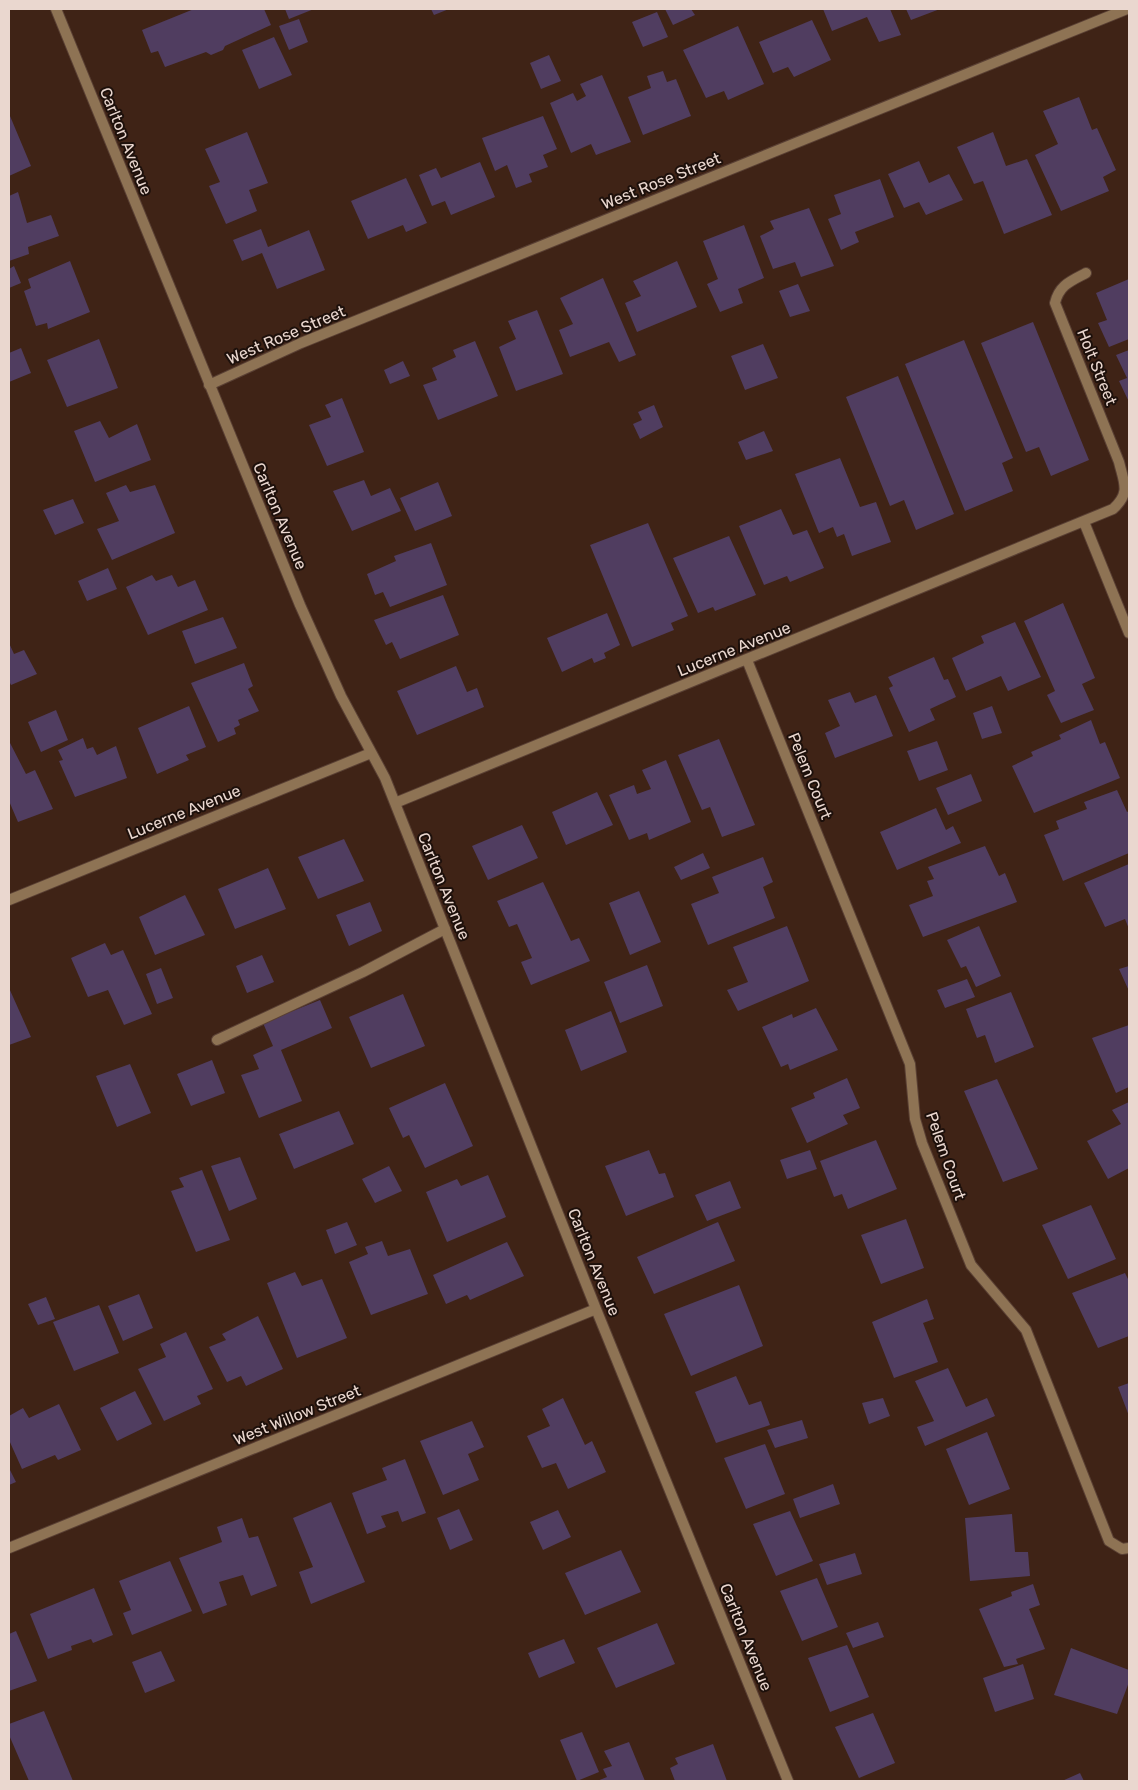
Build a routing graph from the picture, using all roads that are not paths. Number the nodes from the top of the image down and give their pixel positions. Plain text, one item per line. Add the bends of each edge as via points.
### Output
1 (56, 9) edge
2 (1126, 9) edge
3 (1086, 273) dead end
4 (209, 385) junction
5 (1084, 522) junction
6 (1129, 633) edge
7 (748, 660) junction
8 (372, 753) junction
9 (395, 803) junction
10 (9, 900) edge
11 (445, 929) junction
12 (217, 1040) dead end
13 (596, 1309) junction
14 (9, 1548) edge
15 (1129, 1548) edge
16 (788, 1781) edge

1 - 4 street, Carlton Avenue
2 - 4 street, West Rose Street via 301,343
3 - 5 street, Holt Street via 1063,285 1055,304 1119,462 1126,489 1120,503 1113,509
4 - 8 street, Carlton Avenue via 300,605
5 - 6 street
5 - 7 street, Lucerne Avenue
7 - 9 street, Lucerne Avenue
7 - 15 street, Pelem Court via 910,1064 915,1119 922,1143 971,1265 1026,1330 1109,1540 1122,1549
8 - 9 street, Carlton Avenue
8 - 10 street, Lucerne Avenue
9 - 11 street, Carlton Avenue
11 - 12 street via 363,972
11 - 13 street, Carlton Avenue
13 - 14 street, West Willow Street
13 - 16 street, Carlton Avenue

